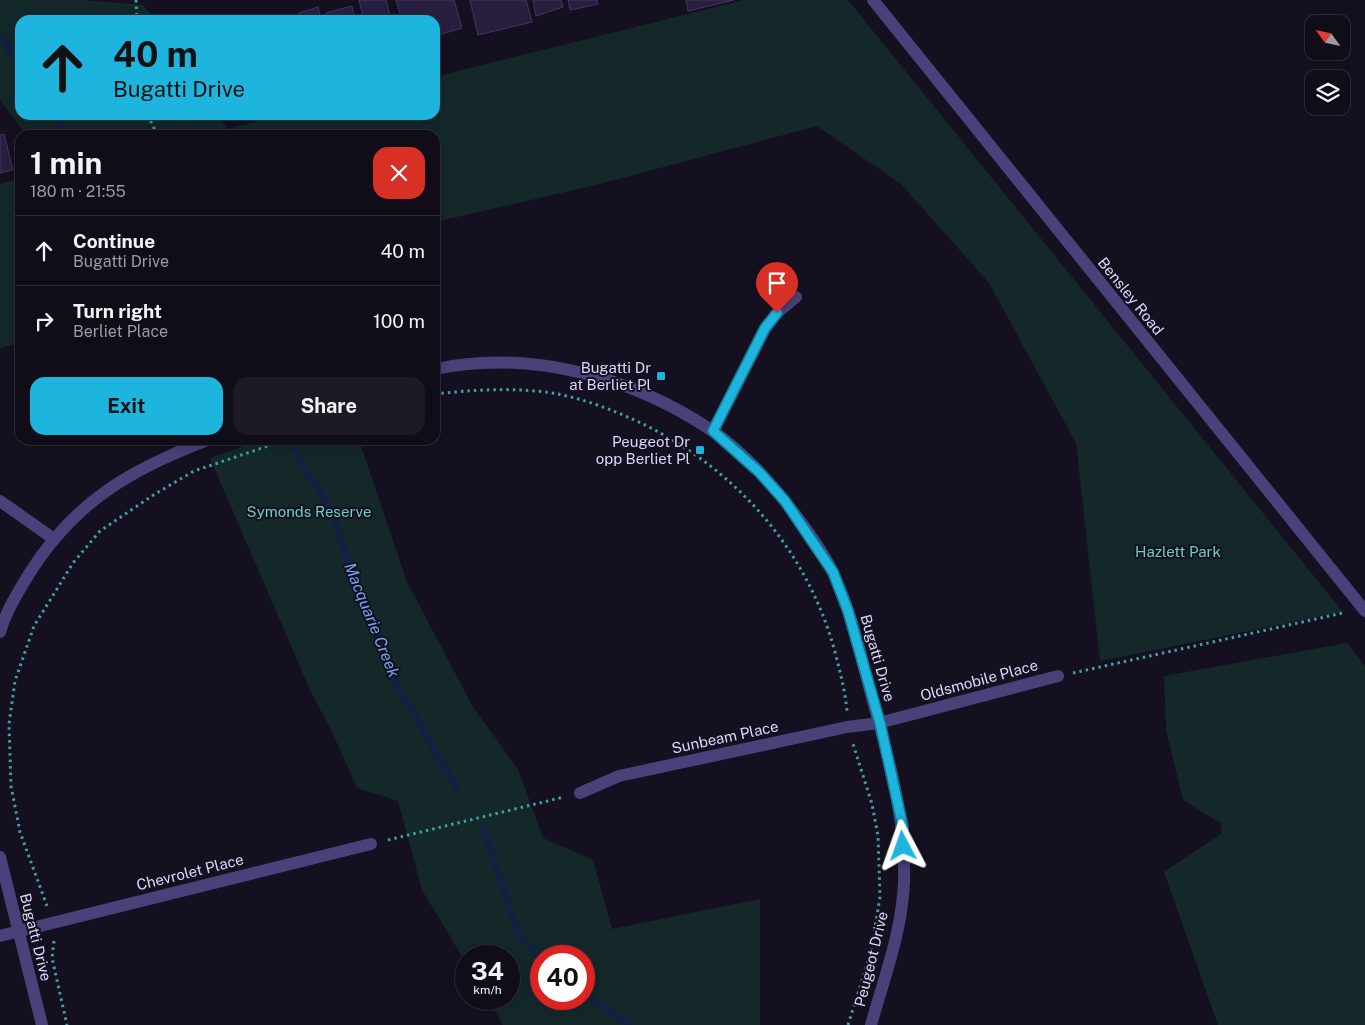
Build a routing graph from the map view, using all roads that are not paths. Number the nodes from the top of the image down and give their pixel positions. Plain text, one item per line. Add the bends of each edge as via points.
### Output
1 (873, 0) edge
2 (796, 297) dead end
3 (440, 368) edge
4 (713, 431) junction
5 (195, 445) edge
6 (0, 501) edge
7 (54, 539) junction
8 (1364, 609) edge
9 (0, 632) edge
10 (1058, 676) road end
11 (880, 723) junction
12 (580, 793) road end
13 (371, 844) road end
14 (0, 857) edge
15 (18, 932) junction
16 (0, 936) edge
17 (42, 1025) edge
18 (871, 1025) edge

1 - 8 street, Bensley Road
2 - 4 street via 765,328
3 - 4 street, Bugatti Drive via 494,363 578,371 619,382 653,396
4 - 11 street, Bugatti Drive via 759,472 785,501 833,572 848,611
5 - 7 street via 163,457 92,500
6 - 7 street
7 - 9 street via 18,592
10 - 11 street, Oldsmobile Place
11 - 12 street, Sunbeam Place via 619,776
11 - 18 street, Peugeot Drive via 903,827 904,883 898,929
13 - 15 street, Chevrolet Place
14 - 15 street, Bugatti Drive
15 - 16 street, Chevrolet Place
15 - 17 street, Bugatti Drive

